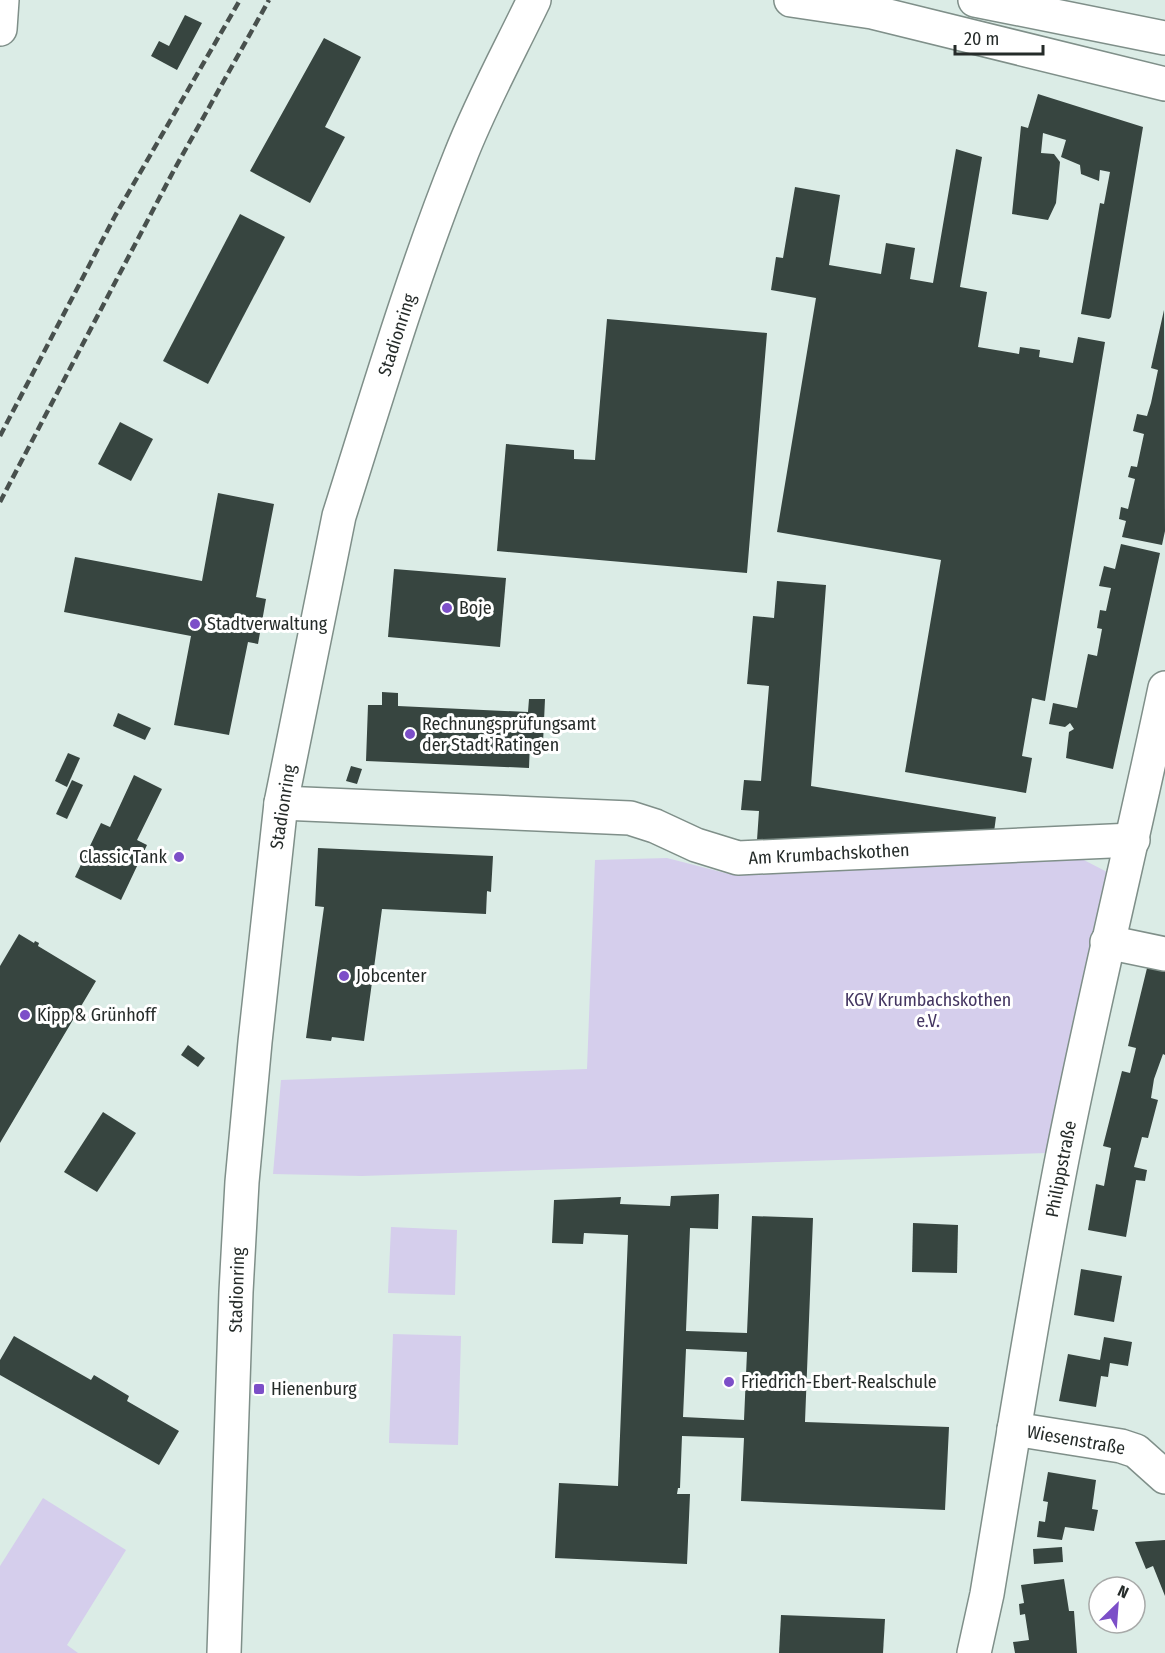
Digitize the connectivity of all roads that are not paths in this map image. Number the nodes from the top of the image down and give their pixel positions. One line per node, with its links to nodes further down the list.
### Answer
1 (2, 0): 5 (main road)
2 (534, 0): 9 (main road, Stadionring)
3 (791, 0): 7 (main road)
4 (975, 0): 6 (main road)
5 (0, 29)
6 (1165, 38)
7 (1165, 84)
8 (1165, 687): 10 (main road, Philippstraße)
9 (281, 803): 10 (main road, Am Krumbachskothen); 15 (main road, Stadionring)
10 (1133, 840): 11 (main road, Philippstraße)
11 (1107, 942): 12 (main road); 13 (main road, Philippstraße)
12 (1165, 954)
13 (1014, 1429): 14 (main road, Wiesenstraße); 16 (main road, Philippstraße)
14 (1165, 1477)
15 (224, 1653)
16 (974, 1653)

